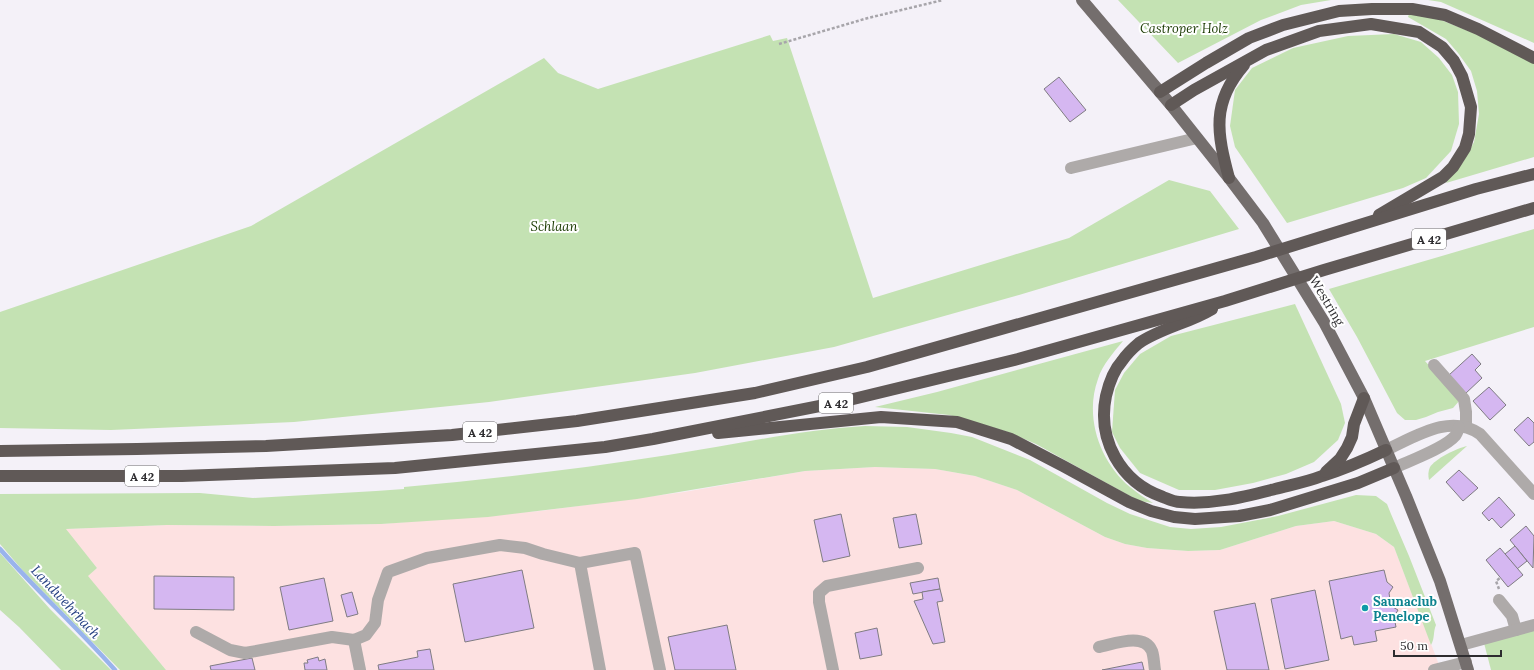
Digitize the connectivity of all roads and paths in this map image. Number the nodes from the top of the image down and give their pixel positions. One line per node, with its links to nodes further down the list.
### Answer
1 (943, 0): 3 (path)
2 (1082, 0): 6 (main road, Westring)
3 (779, 44)
4 (1534, 58): 6 (highway)
5 (1249, 60): 7 (highway); 11 (highway); 13 (highway)
6 (1160, 92): 7 (main road, Westring)
7 (1171, 105): 8 (main road, Westring)
8 (1197, 138): 9 (street); 11 (main road, Westring)
9 (1071, 168)
10 (1534, 174): 13 (highway, A 42)
11 (1229, 178): 16 (main road, Westring)
12 (1534, 208): 14 (highway, A 42)
13 (1359, 226): 19 (highway, A 42)
14 (1225, 301): 18 (highway, A 42); 23 (highway)
15 (1434, 365): 17 (street)
16 (1364, 398): 20 (main road, Westring); 23 (highway)
17 (1462, 427): 20 (street); 21 (street); 24 (street)
18 (653, 439): 21 (highway); 22 (highway, A 42)
19 (0, 450)
20 (1386, 450): 21 (main road, Westring); 23 (highway)
21 (1394, 468): 32 (main road, Westring)
22 (0, 476)
23 (1321, 477)
24 (1534, 494)
25 (580, 563): 31 (street); 36 (street); 37 (street)
26 (918, 568): 38 (street)
27 (1499, 600): 29 (street)
28 (1534, 625): 29 (street)
29 (1516, 630): 32 (street)
30 (196, 632): 31 (street)
31 (354, 640): 35 (street)
32 (1461, 645): 34 (main road, Westring)
33 (1100, 646): 39 (street)
34 (1468, 666): 40 (street, Westring)
35 (360, 670)
36 (600, 670)
37 (660, 670)
38 (833, 670)
39 (1155, 670)
40 (1434, 670)

